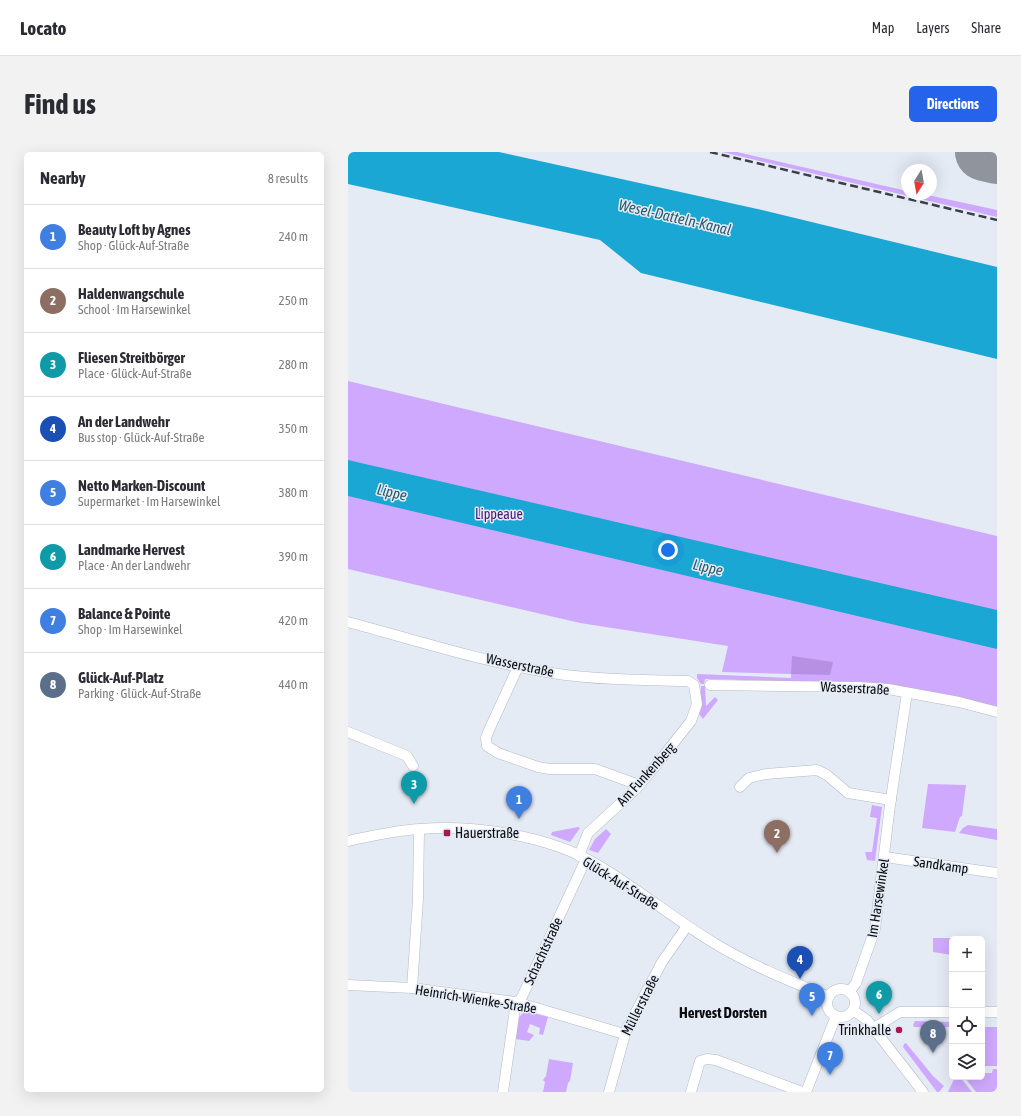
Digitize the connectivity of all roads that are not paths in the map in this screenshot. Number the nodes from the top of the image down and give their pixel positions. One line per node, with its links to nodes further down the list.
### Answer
1 (348, 622): 2 (street, Wasserstraße)
2 (518, 667): 3 (street, Wasserstraße); 9 (street)
3 (694, 684): 9 (street, Am Funkenberg)
4 (710, 685): 5 (street, Wasserstraße)
5 (907, 693): 6 (street, Wasserstraße); 11 (street, Im Harsewinkel)
6 (997, 712)
7 (348, 732): 8 (street)
8 (413, 766)
9 (640, 785): 14 (street, Am Funkenberg)
10 (740, 787): 11 (street)
11 (891, 800): 15 (street, Im Harsewinkel)
12 (419, 829): 13 (street, Glück-Auf-Straße); 14 (street, Glück-Auf-Straße); 19 (street)
13 (348, 841)
14 (582, 857): 17 (street, Glück-Auf-Straße); 22 (street, Schachtstraße)
15 (885, 857): 16 (street, Sandkamp); 20 (street, Im Harsewinkel)
16 (997, 873)
17 (687, 926): 21 (street, Glück-Auf-Straße); 29 (street, Müllerstraße)
18 (348, 984): 19 (street, Heinrich-Wienke-Straße)
19 (412, 988): 22 (street, Heinrich-Wienke-Straße)
20 (849, 992): 21 (street); 23 (street)
21 (828, 997): 27 (street)
22 (516, 1002): 29 (street, Heinrich-Wienke-Straße); 30 (street, Schachtstraße)
23 (854, 1011): 27 (street); 28 (street)
24 (949, 1012): 28 (street)
25 (985, 1012): 26 (street)
26 (997, 1012)
27 (836, 1016): 34 (street)
28 (874, 1028): 35 (street)
29 (624, 1034): 31 (street, Müllerstraße)
30 (503, 1092)
31 (608, 1092)
32 (691, 1092): 33 (street)
33 (802, 1092)
34 (806, 1092)
35 (923, 1092)

